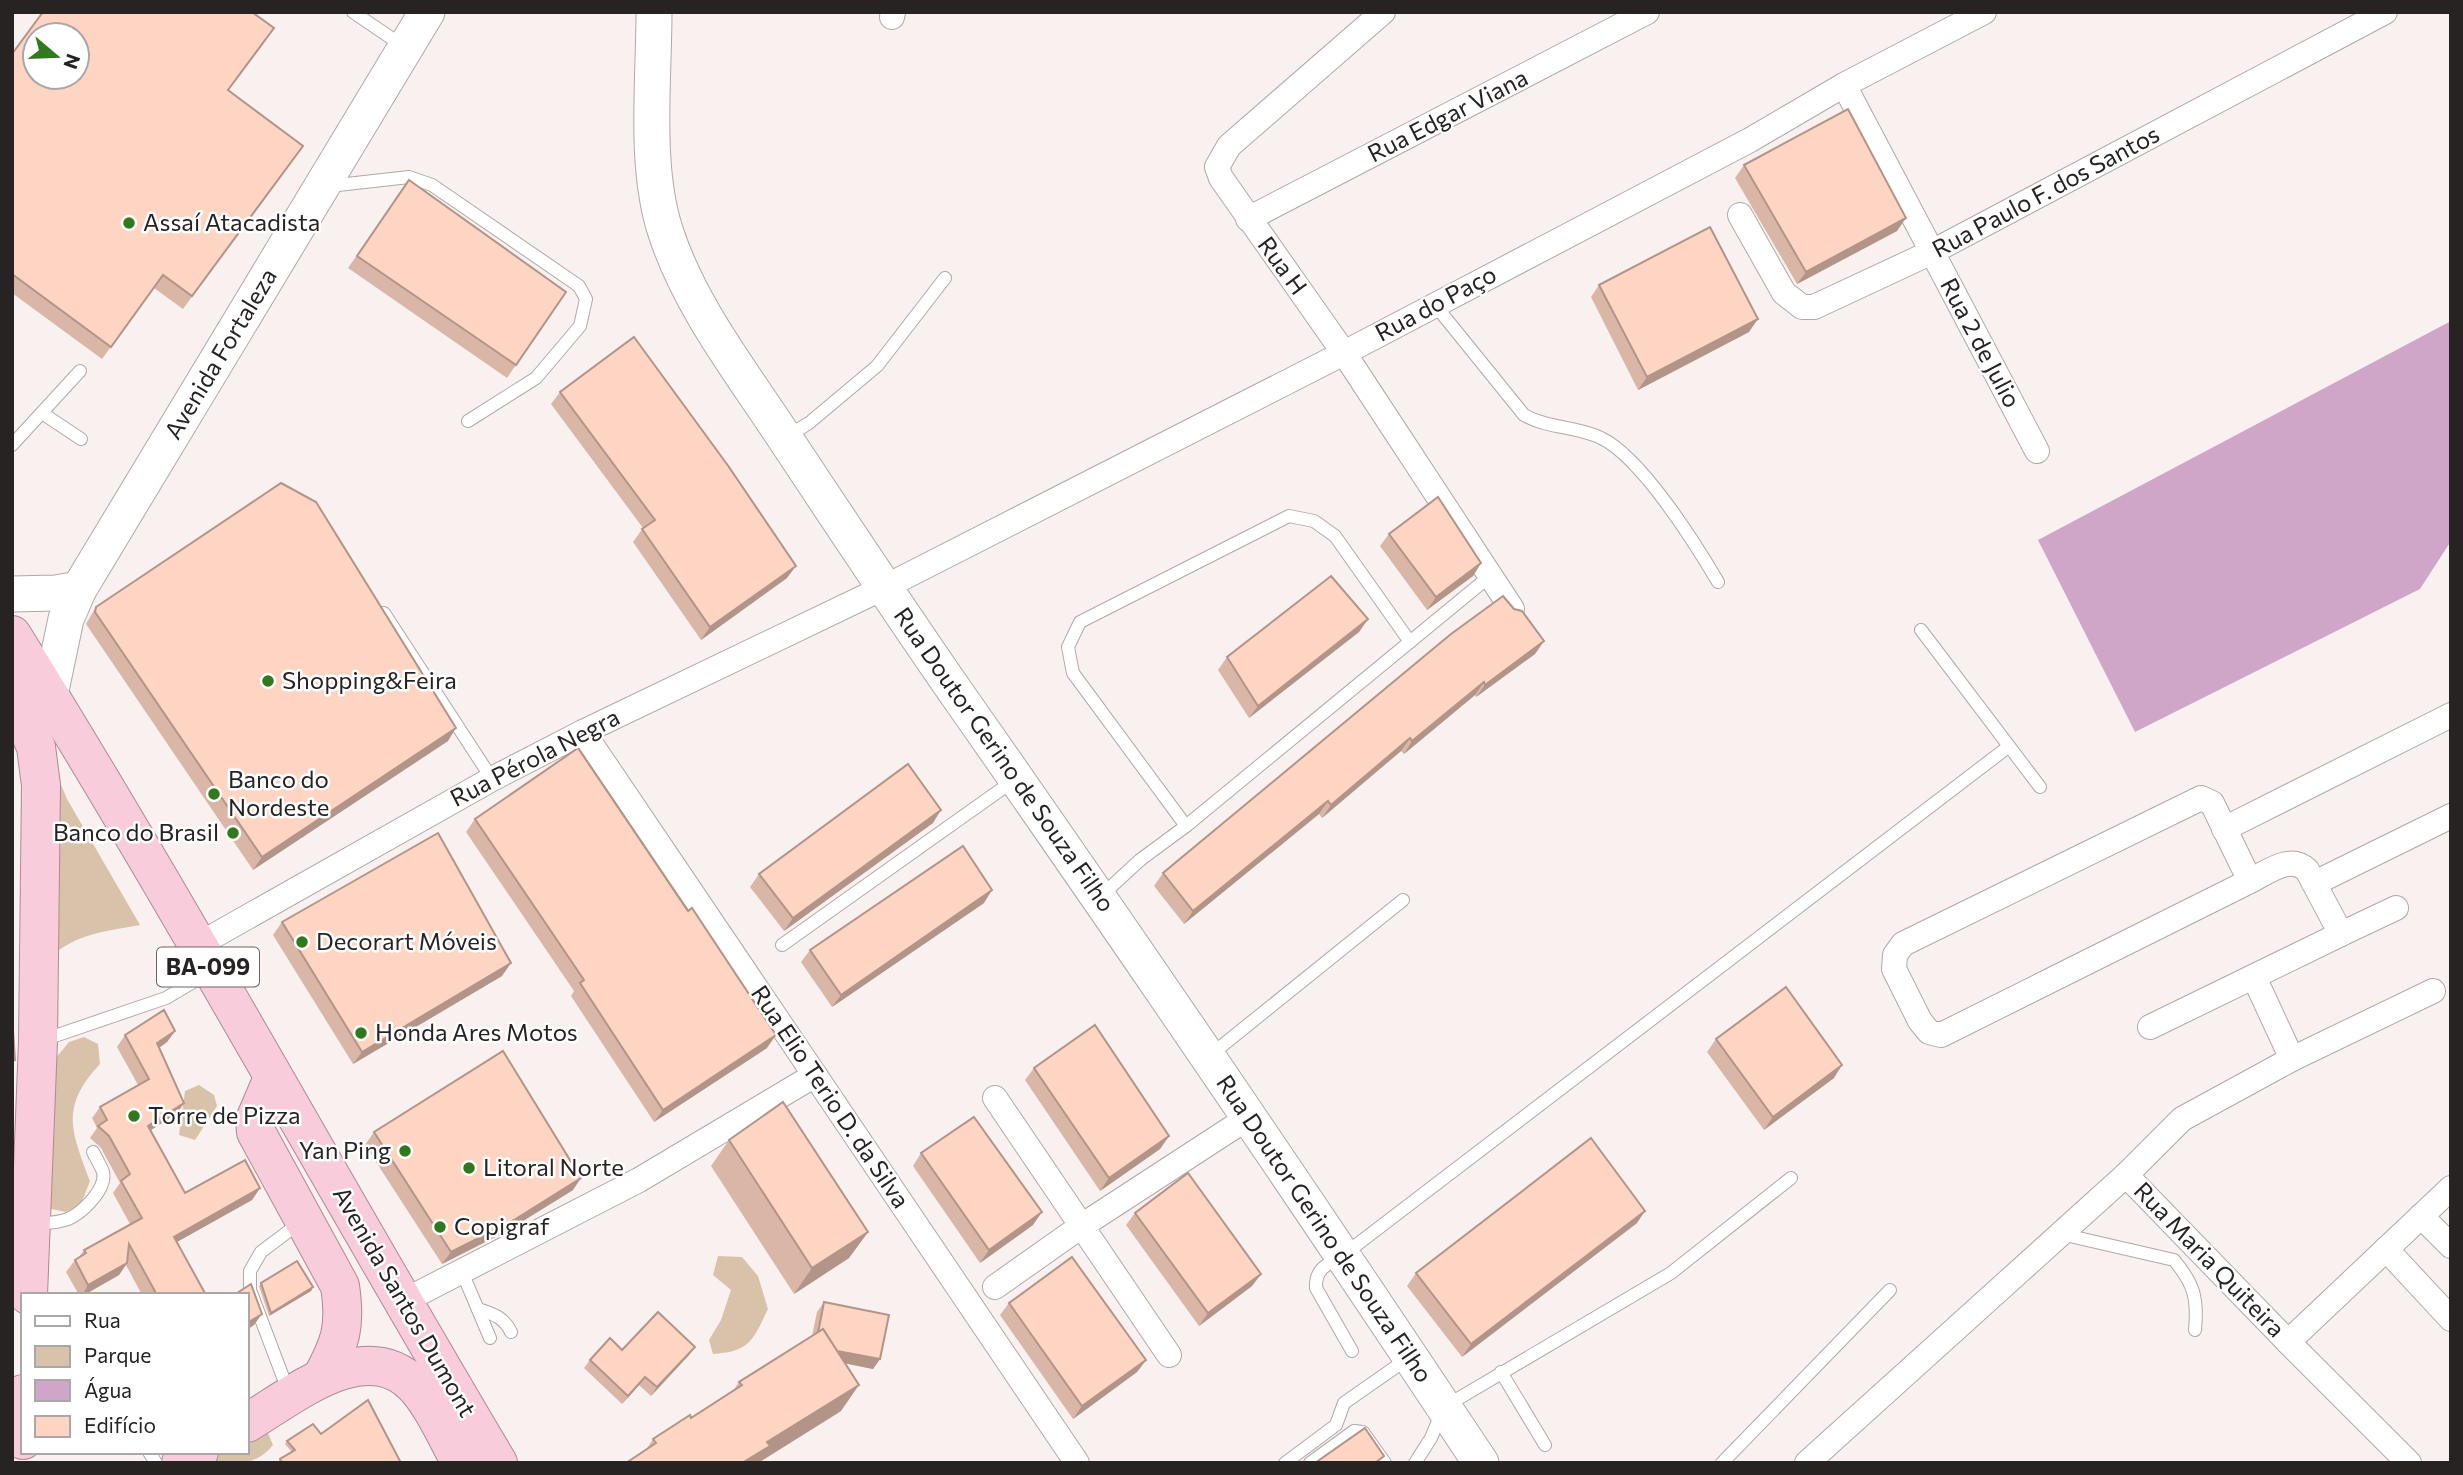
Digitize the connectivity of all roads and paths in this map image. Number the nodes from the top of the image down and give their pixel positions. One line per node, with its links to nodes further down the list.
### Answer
1 (353, 12): 8 (lane)
2 (428, 12): 8 (main road, Avenida Fortaleza)
3 (654, 12): 20 (main road, Rua Doutor Gerino de Souza Filho)
4 (1383, 12): 12 (street, Rua H)
5 (1647, 12): 12 (street, Rua Edgar Viana)
6 (1984, 12): 9 (street, Rua do Paço)
7 (2385, 12): 13 (street, Rua Paulo F. dos Santos)
8 (406, 47): 10 (main road, Avenida Fortaleza)
9 (1844, 85): 13 (street, Rua 2 de Julio); 15 (street, Rua do Paço)
10 (322, 187): 19 (lane); 27 (main road, Avenida Fortaleza)
11 (1740, 215): 13 (street, Rua Paulo F. dos Santos)
12 (1248, 219): 16 (street, Rua H)
13 (1932, 252): 23 (street, Rua 2 de Julio)
14 (945, 278): 20 (lane)
15 (1435, 305): 16 (street, Rua do Paço); 25 (lane)
16 (1344, 353): 24 (street, Rua H); 26 (street, Rua do Paço)
17 (80, 371): 18 (lane)
18 (42, 413): 21 (lane); 22 (lane)
19 (468, 421)
20 (784, 438): 26 (main road, Rua Doutor Gerino de Souza Filho)
21 (81, 439)
22 (12, 445)
23 (2037, 451)
24 (1490, 576): 30 (street, Rua H); 33 (lane)
25 (1718, 582)
26 (883, 588): 37 (street, Rua Pérola Negra); 39 (main road, Rua Doutor Gerino de Souza Filho)
27 (79, 589): 28 (main road); 35 (main road, Avenida Fortaleza)
28 (12, 594)
29 (374, 596): 40 (lane)
30 (1512, 609)
31 (1921, 630): 38 (lane)
32 (12, 635): 35 (highway, Avenida Santos Dumont / BA-099)
33 (1410, 642): 43 (lane); 43 (lane)
34 (12, 692): 56 (highway)
35 (50, 695): 52 (highway, Avenida Santos Dumont / BA-099)
36 (2451, 715): 44 (street)
37 (583, 732): 40 (street, Rua Pérola Negra); 59 (street, Rua Elio Terio D. da Silva)
38 (2008, 747): 41 (lane); 74 (lane)
39 (1017, 778): 47 (main road, Rua Doutor Gerino de Souza Filho); 51 (lane)
40 (492, 779): 52 (street, Rua Pérola Negra)
41 (2040, 787)
42 (2451, 816): 46 (street)
43 (1186, 827): 47 (lane)
44 (2224, 829): 45 (street); 45 (street)
45 (2250, 881): 46 (street)
46 (2315, 883): 50 (street)
47 (1100, 897): 57 (main road, Rua Doutor Gerino de Souza Filho)
48 (1403, 900): 57 (lane)
49 (2396, 908): 50 (street)
50 (2341, 934): 53 (street)
51 (782, 945)
52 (203, 959): 56 (lane); 60 (highway, Avenida Santos Dumont / BA-099)
53 (2254, 977): 55 (street); 58 (street)
54 (2433, 991): 58 (street)
55 (2150, 1027)
56 (38, 1041): 69 (highway)
57 (1208, 1057): 62 (main road, Rua Doutor Gerino de Souza Filho)
58 (2292, 1059): 64 (street)
59 (815, 1075): 75 (street); 96 (street, Rua Elio Terio D. da Silva)
60 (273, 1078): 68 (highway); 79 (highway, Avenida Santos Dumont / BA-099)
61 (995, 1098): 70 (street)
62 (1250, 1117): 70 (street); 74 (main road, Rua Doutor Gerino de Souza Filho)
63 (93, 1152): 69 (lane)
64 (2126, 1175): 71 (street, Rua Maria Quiteira); 85 (street, Rua Maria Quiteira)
65 (1791, 1178): 89 (lane)
66 (2451, 1188): 67 (street, Rua Maria Quiteira)
67 (2421, 1216): 72 (street); 73 (street, Rua Maria Quiteira)
68 (304, 1220): 90 (highway); 90 (lane)
69 (31, 1225): 78 (highway)
70 (1080, 1227): 76 (street); 87 (street)
71 (2061, 1234): 82 (lane); 103 (street, Rua Maria Quiteira)
72 (2451, 1246)
73 (2386, 1249): 81 (street); 85 (street, Rua Maria Quiteira)
74 (1342, 1256): 86 (lane); 88 (main road, Rua Doutor Gerino de Souza Filho)
75 (462, 1272): 79 (street); 80 (lane)
76 (995, 1287)
77 (1890, 1290): 102 (lane)
78 (28, 1293)
79 (402, 1302): 95 (highway, Avenida Santos Dumont / BA-099)
80 (478, 1309): 83 (lane); 84 (lane)
81 (2451, 1319)
82 (2195, 1330)
83 (511, 1332)
84 (490, 1338)
85 (2288, 1342): 104 (street)
86 (1352, 1351)
87 (1169, 1355)
88 (1410, 1356): 91 (main road, Rua Doutor Gerino de Souza Filho); 97 (lane)
89 (1501, 1372): 91 (lane); 93 (lane)
90 (306, 1387): 92 (highway, Avenida Santos Dumont); 94 (highway, Avenida Santos Dumont)
91 (1444, 1407): 100 (lane); 101 (main road, Rua Doutor Gerino de Souza Filho)
92 (248, 1422)
93 (1545, 1445)
94 (461, 1463)
95 (498, 1463)
96 (1077, 1463)
97 (1285, 1463)
98 (1310, 1463): 99 (lane)
99 (1385, 1463)
100 (1415, 1463)
101 (1481, 1463)
102 (1722, 1463)
103 (1807, 1463)
104 (2409, 1463)

